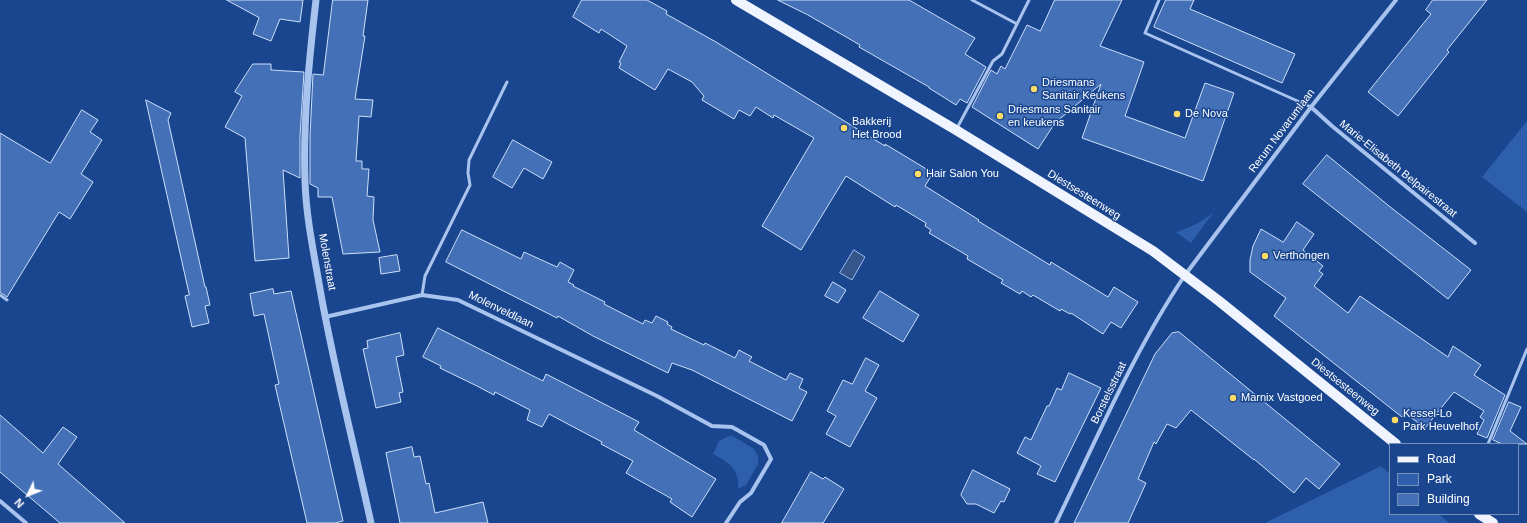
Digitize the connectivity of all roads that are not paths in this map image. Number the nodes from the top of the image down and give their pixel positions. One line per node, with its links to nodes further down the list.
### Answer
1 (316, 0): 16 (street, Molenstraat)
2 (736, 0): 10 (main road, Diestsesteenweg)
3 (972, 0): 7 (lane)
4 (1029, 0): 7 (lane)
5 (1159, 0): 9 (lane)
6 (1396, 0): 9 (street, Rerum Novarumlaan)
7 (1017, 24): 10 (lane)
8 (507, 82): 14 (lane)
9 (1311, 107): 11 (street, Marie-Elisabeth Belpairestraat); 12 (street, Rerum Novarumlaan)
10 (956, 130): 12 (main road, Diestsesteenweg)
11 (1475, 243)
12 (1184, 274): 18 (main road, Diestsesteenweg); 25 (street, Borstelsstraat)
13 (0, 295): 15 (lane)
14 (422, 295): 16 (street, Molenveldlaan); 24 (street, Molenveldlaan)
15 (7, 300)
16 (325, 317): 23 (street, Molenstraat)
17 (1527, 349): 19 (lane)
18 (1395, 443)
19 (1488, 443)
20 (0, 501): 22 (street)
21 (1483, 518): 26 (main road)
22 (26, 523)
23 (371, 523)
24 (726, 523)
25 (1056, 523)
26 (1493, 523)

